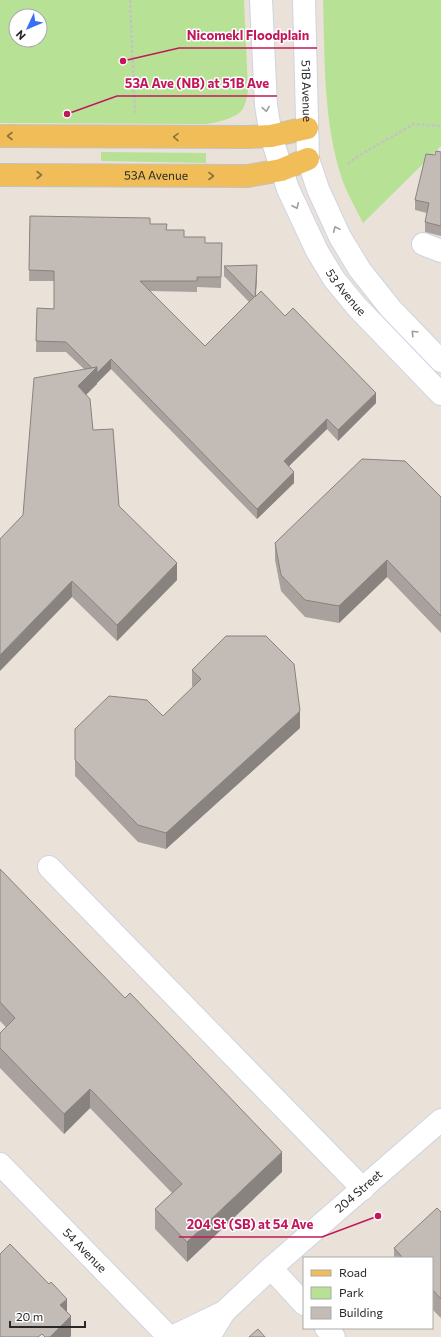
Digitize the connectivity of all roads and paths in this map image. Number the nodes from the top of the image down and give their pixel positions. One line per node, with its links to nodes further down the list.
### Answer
1 (130, 0): 7 (path)
2 (261, 0): 8 (street, one-way to 8)
3 (304, 0): 5 (street, 51B Avenue)
4 (441, 126): 10 (path)
5 (307, 128): 8 (main road); 9 (street, 51B Avenue)
6 (0, 136): 7 (main road, one-way to 6)
7 (136, 136): 8 (main road, one-way to 7)
8 (271, 136): 11 (street)
9 (308, 159): 11 (main road, 53A Avenue); 13 (street, 53 Avenue, one-way to 9)
10 (348, 164)
11 (281, 170): 12 (main road, 53A Avenue, one-way to 11); 14 (street, 53 Avenue, one-way to 14)
12 (0, 175)
13 (441, 361)
14 (438, 386)
15 (49, 867): 18 (street)
16 (441, 1120): 18 (street, 204 Street)
17 (0, 1164): 23 (street, 54 Avenue)
18 (363, 1189): 19 (street, 204 Street)
19 (271, 1268): 20 (street); 21 (street, 204 Street)
20 (303, 1303)
21 (224, 1312): 24 (street, 204 Street); 25 (street, 204 Street)
22 (327, 1329): 26 (street)
23 (169, 1337)
24 (172, 1337)
25 (209, 1337)
26 (334, 1337)

